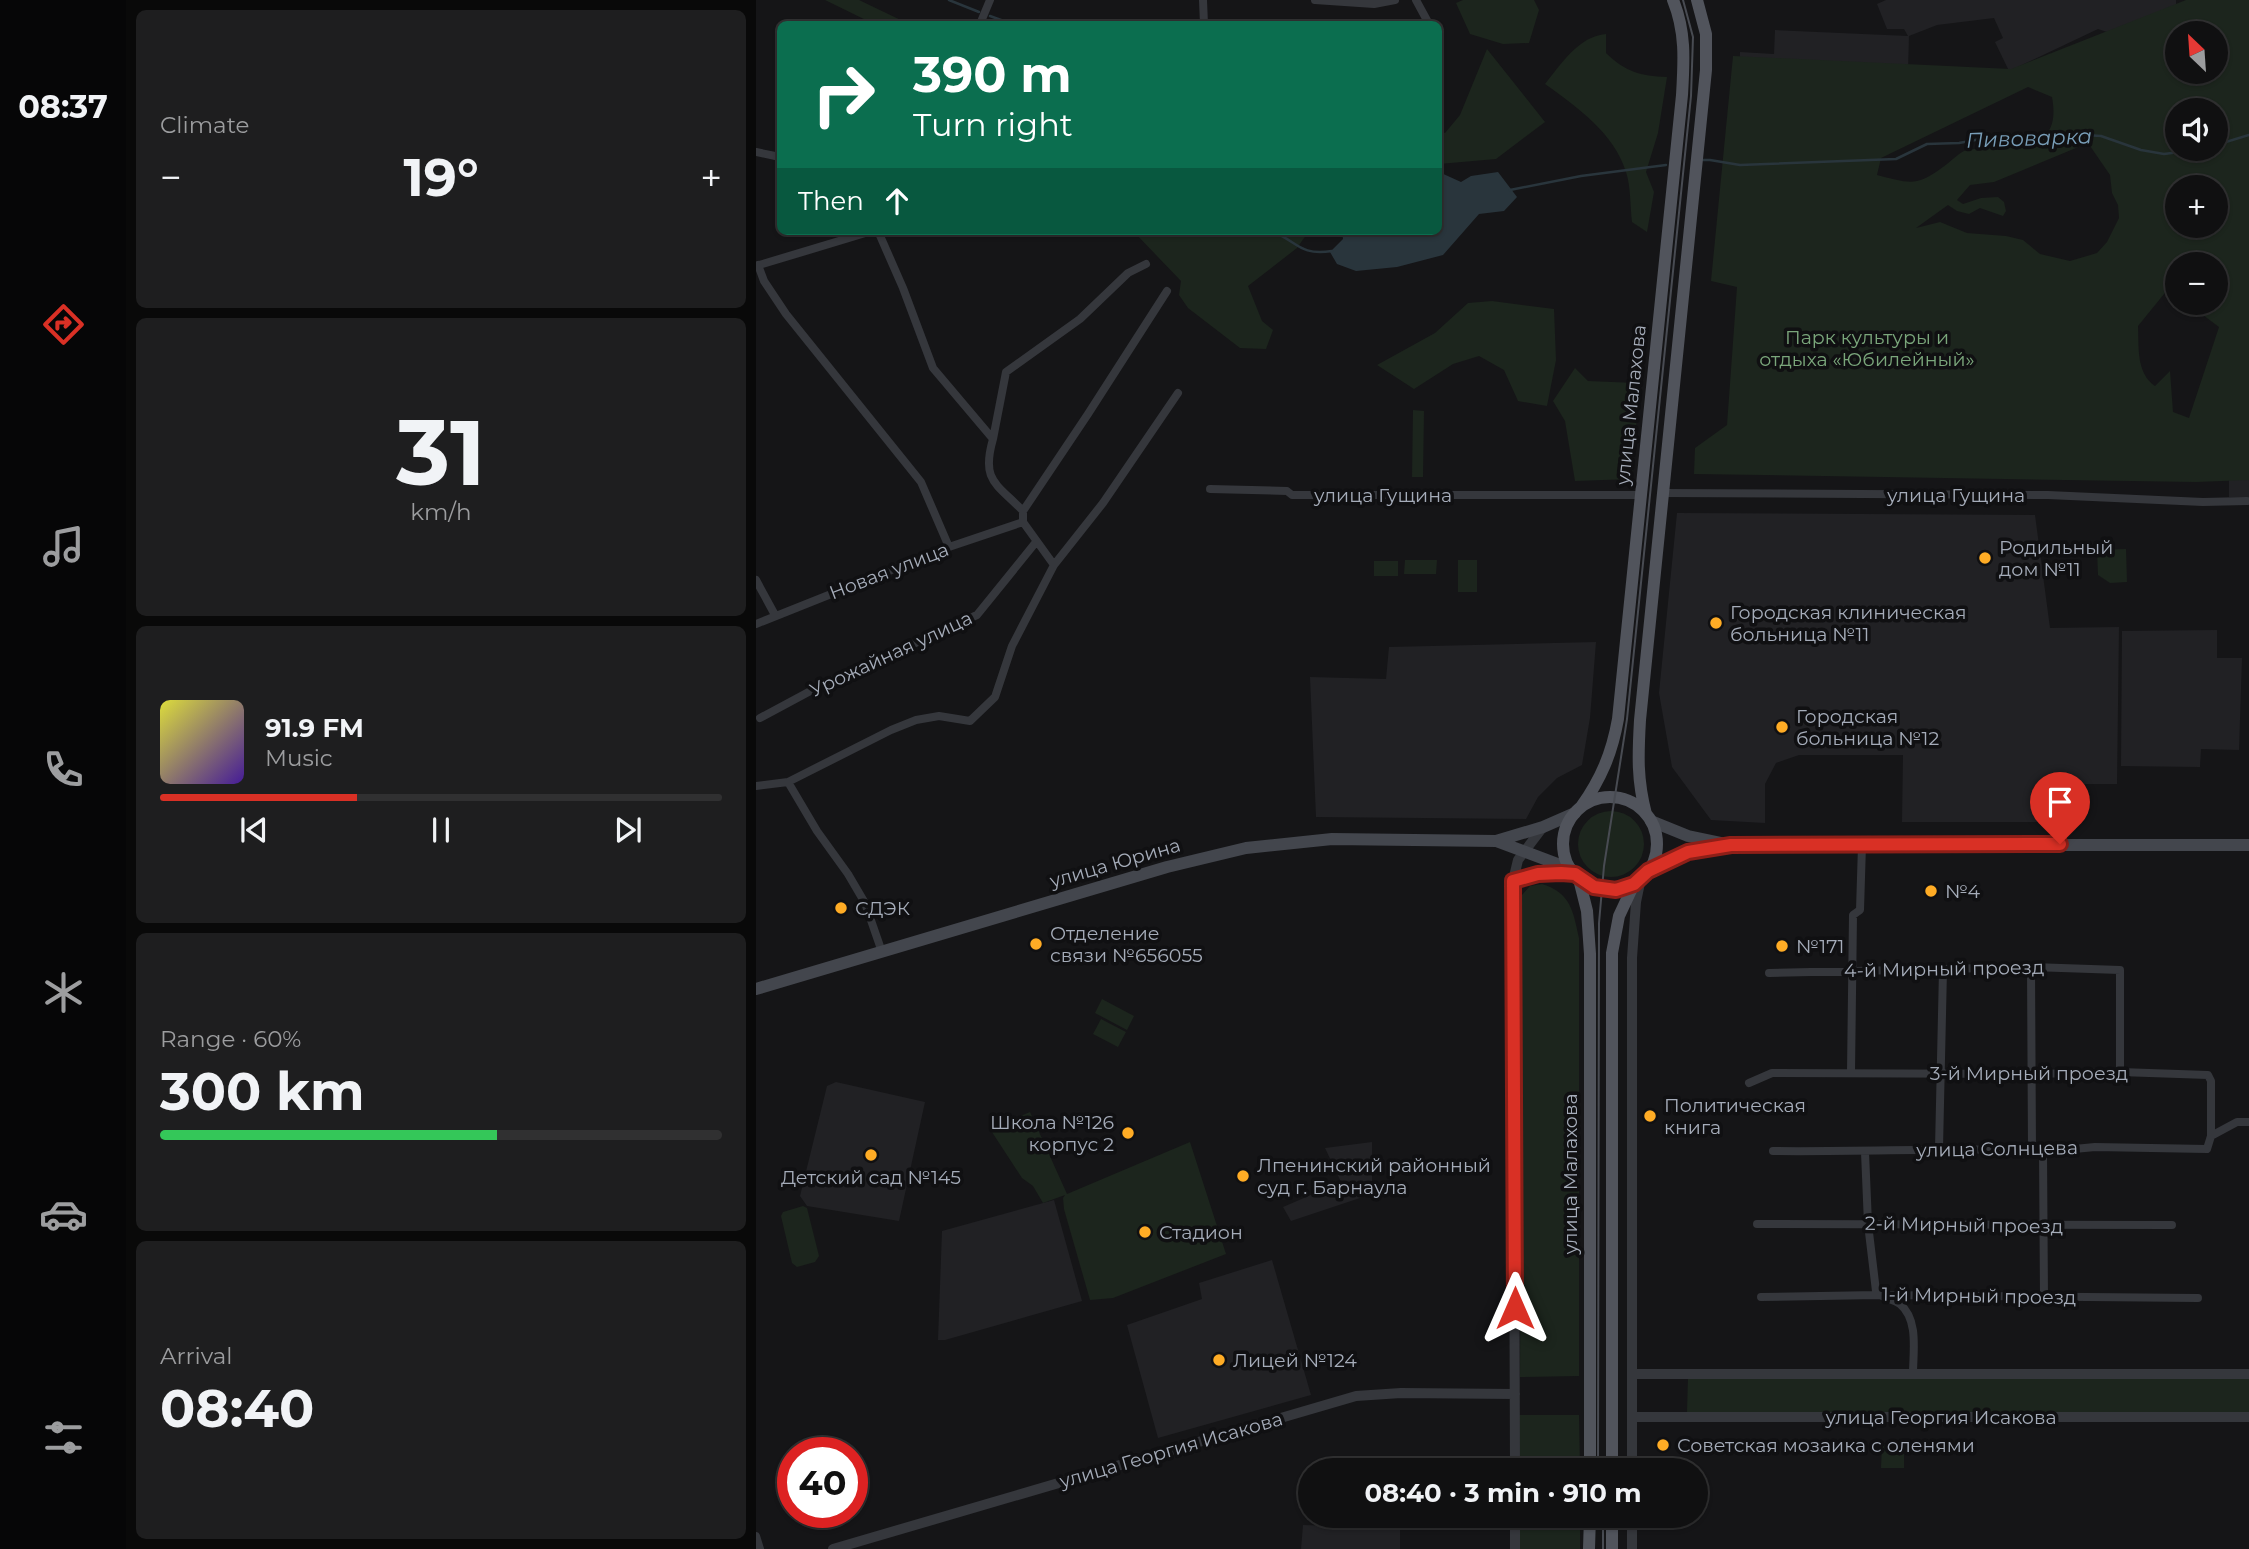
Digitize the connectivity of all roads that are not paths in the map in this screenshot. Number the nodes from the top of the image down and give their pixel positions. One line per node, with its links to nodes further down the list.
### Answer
1 (990, 0): 8 (street)
2 (1203, 0): 9 (street)
3 (1316, 0): 4 (street)
4 (1393, 0)
5 (1416, 0): 10 (street)
6 (1673, 0): 22 (main road, улица Малахова)
7 (1701, 1): 21 (main road)
8 (981, 21)
9 (1204, 21)
10 (1427, 21)
11 (756, 152): 12 (street)
12 (777, 156)
13 (858, 235): 16 (street)
14 (880, 235): 19 (street)
15 (1146, 264): 19 (street)
16 (757, 265): 27 (street)
17 (1167, 291): 24 (street)
18 (1178, 393): 28 (street)
19 (993, 439): 24 (street)
20 (1210, 489): 22 (street, улица Гущина)
21 (1664, 493): 23 (street, улица Гущина); 36 (main road)
22 (1641, 495): 35 (main road, улица Малахова)
23 (2247, 501)
24 (1023, 511): 25 (street)
25 (1023, 522): 26 (street); 27 (street, Новая улица)
26 (1036, 542): 28 (street); 32 (street, Урожайная улица)
27 (949, 547): 30 (street, Новая улица)
28 (1054, 565): 33 (street)
29 (756, 580): 30 (street)
30 (775, 615): 31 (street, Новая улица)
31 (756, 624)
32 (760, 718)
33 (789, 782): 34 (street); 46 (street)
34 (756, 786)
35 (1578, 810): 36 (main road); 37 (main road, улица Юрина); 43 (main road)
36 (1649, 818): 39 (main road); 44 (main road)
37 (1543, 827): 38 (main road, улица Юрина); 42 (street)
38 (1496, 841): 42 (main road, улица Юрина); 46 (main road, улица Юрина)
39 (1731, 845): 40 (main road); 44 (main road)
40 (1862, 845): 41 (main road); 48 (street)
41 (2249, 845)
42 (1524, 850): 43 (main road, улица Юрина); 45 (street)
43 (1575, 874): 44 (main road); 45 (street); 79 (main road, улица Малахова)
44 (1641, 878): 72 (street); 80 (main road)
45 (1513, 881): 75 (street)
46 (882, 952): 51 (main road, улица Юрина)
47 (2031, 967): 49 (street, 4-й Мирный проезд); 53 (street, 4-й Мирный проезд); 55 (street)
48 (1852, 970): 49 (street, 4-й Мирный проезд); 50 (street, 4-й Мирный проезд); 52 (street)
49 (1943, 970): 54 (street)
50 (1769, 973)
51 (756, 989)
52 (1851, 1072): 54 (street, 3-й Мирный проезд); 56 (street, 3-й Мирный проезд)
53 (2120, 1072): 55 (street, 3-й Мирный проезд); 58 (street, 3-й Мирный проезд)
54 (1940, 1073): 55 (street, 3-й Мирный проезд); 59 (street)
55 (2031, 1074): 60 (street)
56 (1749, 1083)
57 (2249, 1122): 58 (street)
58 (2211, 1136): 63 (street, улица Солнцева)
59 (1939, 1148): 60 (street, улица Солнцева); 62 (street, улица Солнцева)
60 (2032, 1150): 63 (street, улица Солнцева)
61 (1773, 1151): 62 (street, улица Солнцева)
62 (1865, 1152): 65 (street)
63 (2043, 1152): 67 (street)
64 (1757, 1224): 65 (street, 2-й Мирный проезд)
65 (1868, 1224): 67 (street, 2-й Мирный проезд); 68 (street)
66 (2172, 1225): 67 (street, 2-й Мирный проезд)
67 (2043, 1226): 70 (street)
68 (1877, 1294): 69 (street, 1-й Мирный проезд); 70 (street, 1-й Мирный проезд); 73 (street)
69 (1761, 1297)
70 (2044, 1298): 71 (street, 1-й Мирный проезд)
71 (2198, 1298)
72 (1633, 1374): 73 (street); 76 (street)
73 (1913, 1374): 74 (street)
74 (2249, 1374)
75 (1515, 1394): 78 (street); 88 (street, улица Георгия Исакова)
76 (1633, 1417): 77 (street, улица Георгия Исакова); 81 (street)
77 (2249, 1417)
78 (1515, 1458)
79 (1590, 1458)
80 (1612, 1458)
81 (1632, 1458)
82 (1515, 1528): 89 (street)
83 (1590, 1528): 90 (main road)
84 (1612, 1528): 91 (main road)
85 (1632, 1528): 92 (street)
86 (756, 1536): 87 (street)
87 (760, 1549)
88 (833, 1549)
89 (1515, 1549)
90 (1590, 1549)
91 (1612, 1549)
92 (1632, 1549)

